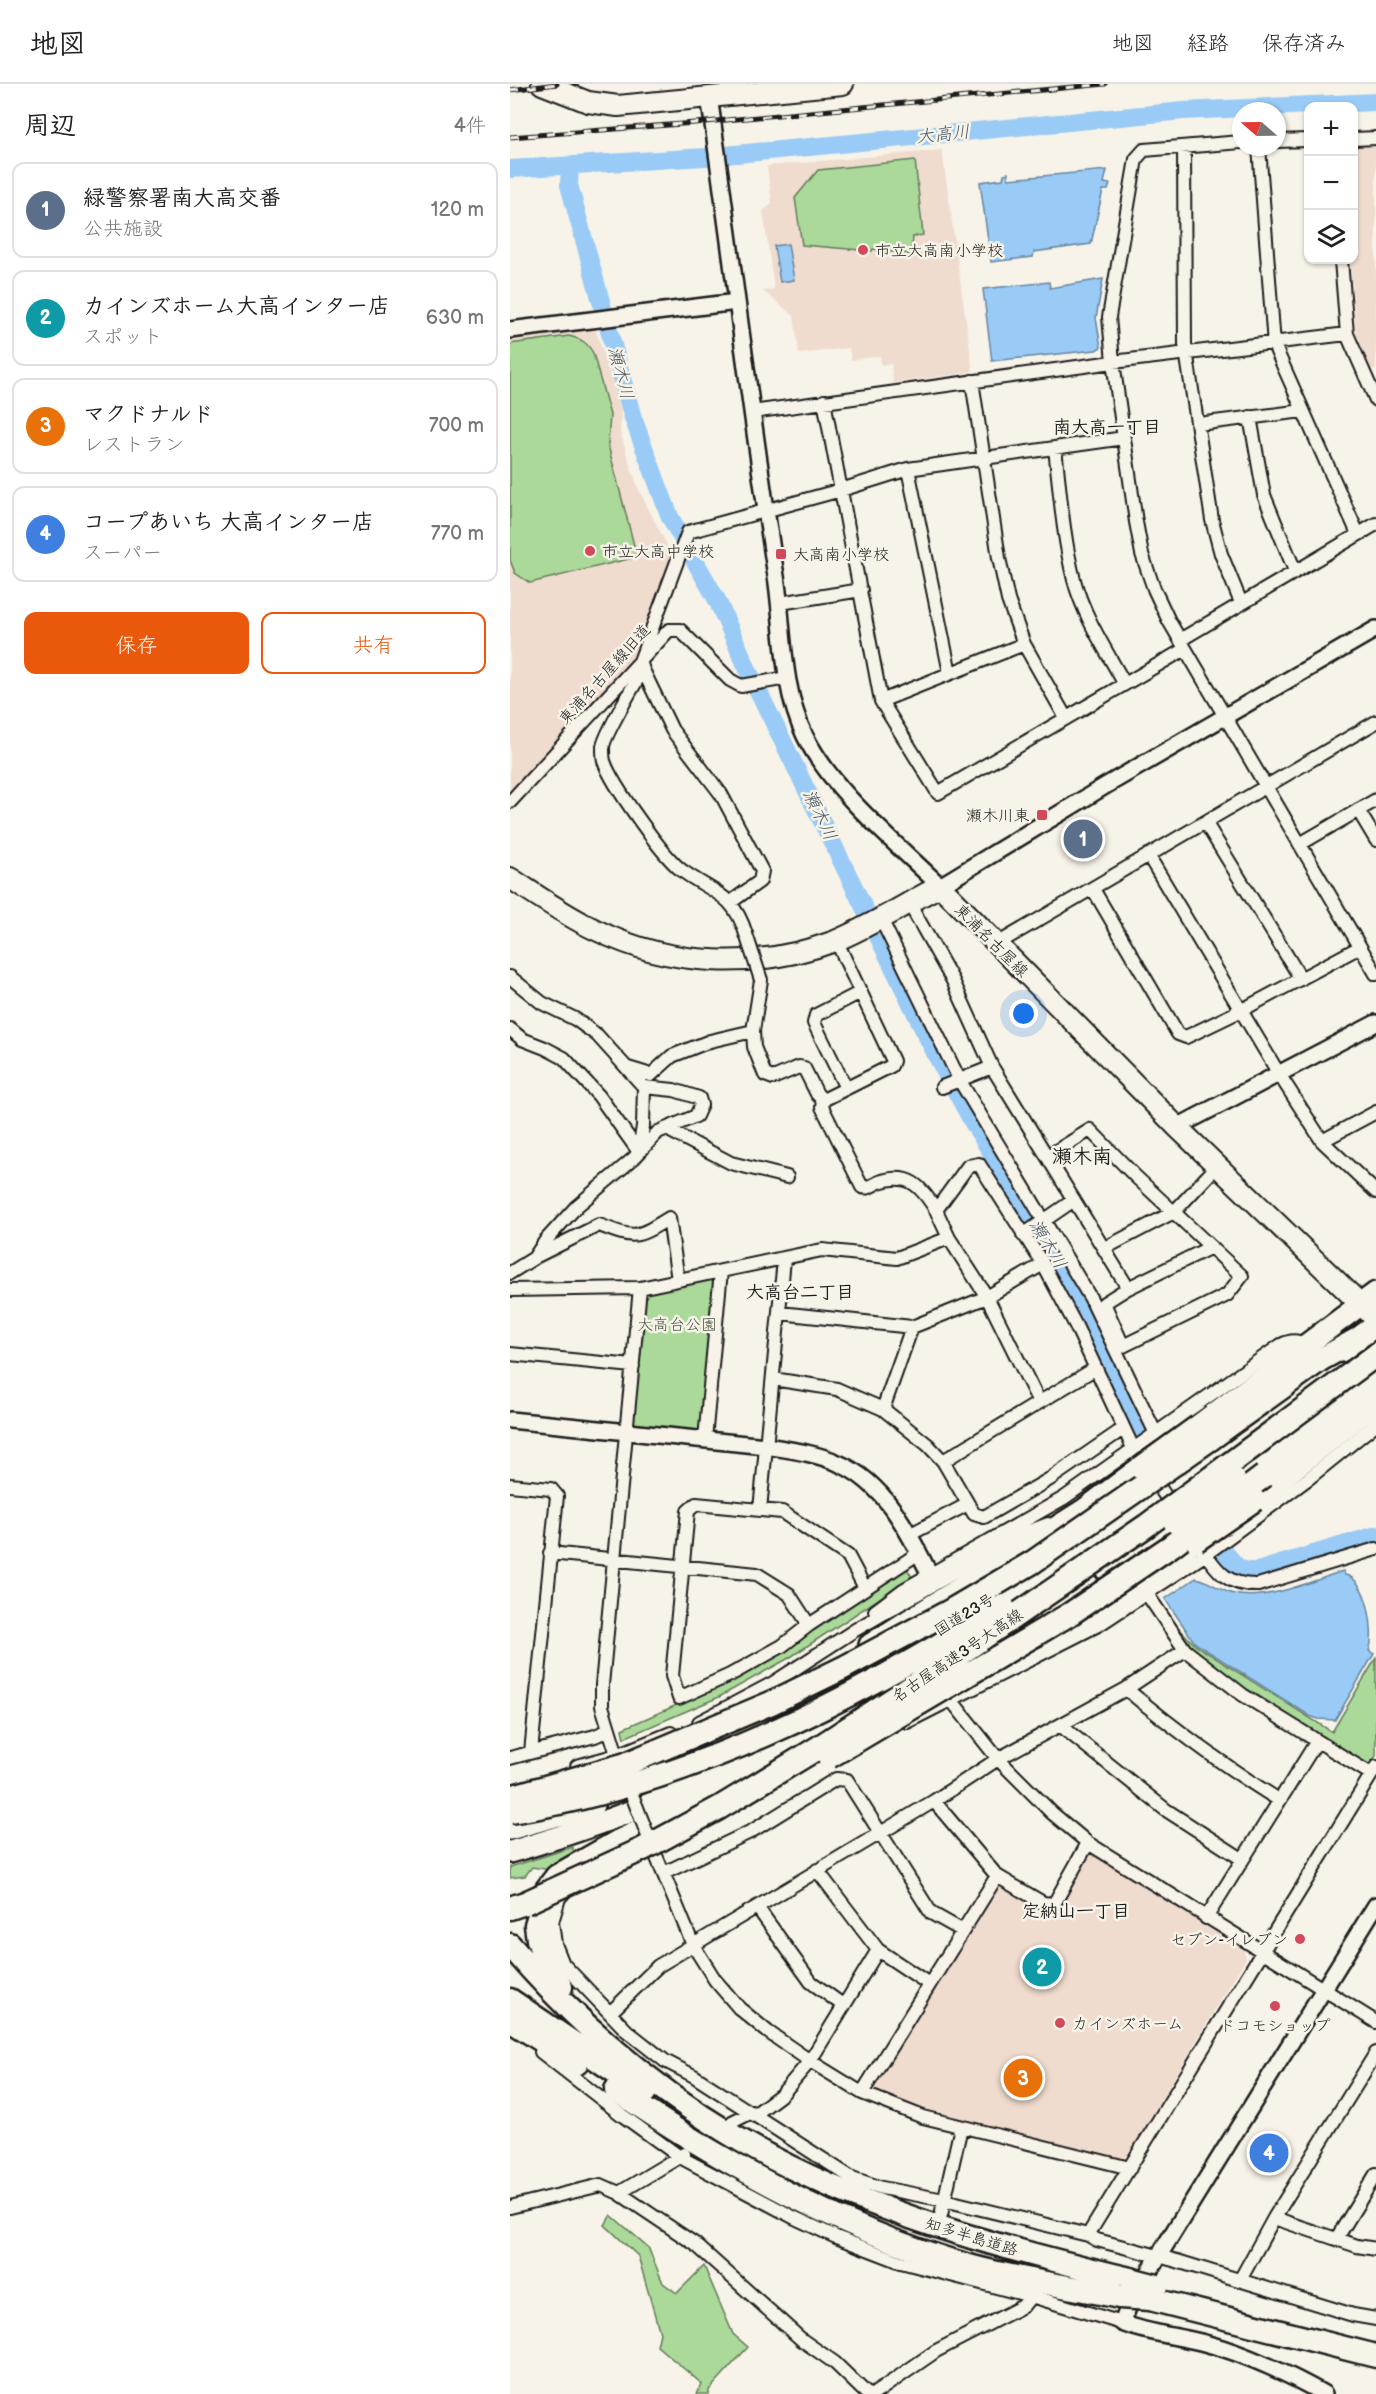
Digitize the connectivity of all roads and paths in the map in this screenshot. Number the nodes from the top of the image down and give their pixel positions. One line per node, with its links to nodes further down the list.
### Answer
1 (542, 84): 3 (main road)
2 (843, 84): 3 (main road)
3 (709, 96): 12 (street)
4 (1376, 138): 5 (street)
5 (1358, 139)
6 (1304, 140): 7 (street)
7 (1286, 141)
8 (1232, 143): 9 (street)
9 (1184, 148): 16 (street); 17 (street)
10 (1260, 156): 15 (street)
11 (1341, 264): 14 (street)
12 (737, 303): 13 (street); 22 (street)
13 (510, 330)
14 (1347, 334): 15 (street); 19 (street)
15 (1274, 345): 16 (street); 21 (street)
16 (1187, 355): 17 (street); 24 (street)
17 (1113, 362): 18 (street); 25 (street)
18 (972, 381): 20 (street); 27 (street)
19 (1376, 400)
20 (824, 401): 22 (street); 29 (street)
21 (1303, 411): 23 (street); 32 (street)
22 (752, 412): 30 (street)
23 (1250, 417): 24 (street); 33 (street)
24 (1198, 424): 36 (street)
25 (1124, 438): 26 (street); 39 (street)
26 (1055, 448): 27 (street); 43 (street)
27 (985, 459): 28 (street); 38 (street)
28 (908, 469): 29 (street); 41 (street)
29 (841, 490): 30 (street); 34 (street)
30 (765, 510): 35 (street); 40 (street)
31 (1376, 524): 32 (street)
32 (1358, 534): 33 (street)
33 (1295, 571): 36 (street)
34 (861, 590): 35 (street); 44 (street)
35 (780, 603): 42 (street)
36 (1241, 603): 39 (street)
37 (1376, 629): 45 (street)
38 (1024, 644): 41 (street); 46 (street)
39 (1183, 645): 43 (street); 45 (street)
40 (641, 665): 42 (street, 東浦名古屋線旧道); 50 (street, 東浦名古屋線旧道); 59 (street); 59 (street)
41 (950, 673): 44 (street)
42 (788, 678): 57 (street)
43 (1124, 683): 46 (street)
44 (881, 701): 46 (street)
45 (1225, 717): 48 (street); 57 (street)
46 (1066, 718)
47 (1376, 722): 48 (street)
48 (1266, 786): 52 (street); 54 (street)
49 (1376, 800): 51 (street)
50 (510, 802)
51 (1358, 810): 53 (street); 54 (street)
52 (1205, 822): 55 (street); 67 (street)
53 (1376, 840)
54 (1300, 844): 64 (street)
55 (1148, 855): 58 (street); 69 (street)
56 (510, 878): 62 (main road)
57 (940, 886): 60 (main road); 63 (main road, 東浦名古屋線)
58 (1093, 889): 63 (street); 69 (street)
59 (732, 902): 72 (street, bridge)
60 (909, 903): 61 (main road); 74 (street)
61 (875, 922): 62 (main road); 76 (street)
62 (836, 940): 68 (street)
63 (997, 944): 81 (main road, 東浦名古屋線)
64 (1360, 947): 65 (street); 67 (street)
65 (1376, 974)
66 (510, 977): 73 (street)
67 (1301, 979): 69 (street)
68 (861, 992): 78 (street); 78 (street)
69 (1242, 1010): 75 (street)
70 (1376, 1023): 75 (street)
71 (510, 1029): 84 (street)
72 (753, 1031): 73 (street); 79 (street)
73 (627, 1067): 77 (street)
74 (992, 1067): 76 (street); 85 (street)
75 (1279, 1074): 81 (street); 83 (street)
76 (951, 1084): 92 (street)
77 (644, 1087): 82 (street); 84 (street)
78 (846, 1088): 79 (street)
79 (823, 1100): 90 (street)
80 (1376, 1112): 83 (street)
81 (1177, 1127): 86 (main road, 東浦名古屋線)
82 (668, 1128): 84 (street); 87 (street)
83 (1322, 1141): 88 (street)
84 (639, 1152): 97 (street)
85 (1048, 1156): 89 (street); 91 (street)
86 (1217, 1166): 91 (street); 108 (main road, 東浦名古屋線)
87 (787, 1177)
88 (1376, 1192)
89 (1074, 1200): 92 (street); 96 (street)
90 (936, 1210): 93 (street); 94 (street)
91 (1174, 1212): 95 (street); 96 (street)
92 (1043, 1220): 93 (street); 125 (street)
93 (1026, 1233): 99 (street)
94 (949, 1238): 98 (street); 106 (street)
95 (1211, 1247): 104 (street); 104 (street)
96 (1104, 1248): 104 (street)
97 (534, 1258): 101 (street); 102 (street)
98 (784, 1258): 100 (street); 107 (street)
99 (1043, 1264): 106 (street); 114 (street)
100 (721, 1271): 102 (street); 127 (street)
101 (510, 1273)
102 (678, 1280): 103 (street)
103 (640, 1288): 105 (street); 113 (street)
104 (1128, 1288)
105 (510, 1290)
106 (987, 1297): 109 (street); 118 (street)
107 (780, 1313): 109 (street); 116 (street)
108 (1370, 1322): 110 (highway); 126 (highway); 165 (highway, 名古屋高速3号大高線, bridge)
109 (912, 1327): 120 (street)
110 (1306, 1346): 125 (street); 126 (highway)
111 (510, 1354): 113 (street)
112 (1376, 1355): 175 (highway, 名古屋高速3号大高線, bridge)
113 (633, 1366): 124 (street)
114 (1096, 1368): 118 (street); 123 (street)
115 (1376, 1368): 147 (highway, bridge)
116 (773, 1379): 120 (street); 128 (street)
117 (1376, 1379): 175 (highway, bridge)
118 (1039, 1402): 130 (street)
119 (1376, 1403): 136 (highway, bridge)
120 (883, 1409): 130 (street)
121 (510, 1420): 124 (street)
122 (1376, 1420): 136 (street)
123 (1123, 1429): 129 (street); 132 (street)
124 (627, 1431): 127 (street); 140 (street)
125 (1156, 1434): 129 (street)
126 (1207, 1438): 129 (highway, bridge); 158 (highway, 国道23号); 162 (highway, bridge)
127 (705, 1439): 128 (street)
128 (766, 1446): 133 (street); 135 (street)
129 (1137, 1459): 134 (highway); 136 (street); 142 (street)
130 (943, 1461): 132 (street)
131 (510, 1485): 138 (street)
132 (968, 1504): 135 (street)
133 (760, 1510): 141 (street); 143 (street)
134 (1084, 1510): 146 (street); 158 (highway)
135 (909, 1535): 139 (street)
136 (1201, 1548): 137 (street); 144 (street); 147 (highway)
137 (1376, 1549)
138 (550, 1553): 140 (street); 155 (street)
139 (919, 1553): 142 (street); 143 (street)
140 (614, 1559): 141 (street); 152 (street)
141 (681, 1567): 145 (street); 145 (street)
142 (930, 1575): 146 (street)
143 (864, 1588): 145 (street)
144 (1147, 1594): 148 (street); 150 (street)
145 (809, 1625)
146 (855, 1630): 156 (street)
147 (990, 1642): 153 (highway)
148 (1185, 1650): 149 (street); 154 (street)
149 (1126, 1689): 151 (street); 163 (street)
150 (952, 1701): 159 (street); 168 (street)
151 (1060, 1725): 159 (street); 171 (street)
152 (609, 1730): 155 (street); 156 (street)
153 (808, 1735): 170 (highway); 193 (highway)
154 (1317, 1741): 160 (street); 163 (street)
155 (531, 1752): 157 (street)
156 (618, 1756): 161 (street); 168 (street, bridge)
157 (510, 1758)
158 (697, 1759): 166 (highway, 国道23号)
159 (998, 1759): 164 (street); 169 (street)
160 (1374, 1771): 183 (street)
161 (510, 1786)
162 (510, 1797)
163 (1279, 1800): 171 (street)
164 (934, 1801): 167 (street); 174 (street)
165 (510, 1812)
166 (510, 1829)
167 (881, 1831): 172 (street); 173 (street); 179 (street)
168 (649, 1838): 173 (street); 189 (street)
169 (1088, 1843): 174 (street); 178 (street)
170 (510, 1852)
171 (1242, 1859): 178 (street)
172 (817, 1870): 177 (street); 182 (street)
173 (664, 1873): 180 (street)
174 (997, 1876): 179 (street)
175 (518, 1905)
176 (1376, 1905): 186 (street)
177 (757, 1907): 180 (street); 188 (street)
178 (1206, 1918): 183 (street)
179 (963, 1931): 185 (street)
180 (693, 1945): 189 (street); 195 (street)
181 (510, 1946): 193 (highway, 知多半島道路)
182 (878, 1950): 185 (street); 188 (street)
183 (1262, 1951): 186 (street); 203 (street)
184 (510, 1966): 196 (highway)
185 (929, 1984): 197 (street)
186 (1325, 1990): 191 (street); 213 (street)
187 (510, 2000): 196 (highway)
188 (844, 2006): 195 (street)
189 (610, 2013): 198 (street)
190 (510, 2020): 200 (highway)
191 (1376, 2022)
192 (510, 2031): 202 (street)
193 (605, 2044): 216 (highway, 知多半島道路)
194 (1376, 2053): 209 (street)
195 (810, 2061): 197 (street); 198 (street)
196 (619, 2074): 216 (highway, 知多半島道路)
197 (862, 2093): 201 (street)
198 (750, 2113): 199 (street); 206 (street)
199 (732, 2122)
200 (667, 2124): 214 (highway); 216 (highway)
201 (961, 2127): 203 (street); 206 (street)
202 (683, 2155): 205 (street); 214 (street)
203 (1130, 2168): 210 (street)
204 (1376, 2174): 211 (street)
205 (620, 2193): 207 (street); 223 (street)
206 (944, 2200): 208 (street); 210 (street)
207 (510, 2207)
208 (941, 2215)
209 (1274, 2218): 211 (street); 215 (street)
210 (1088, 2235): 213 (street)
211 (1336, 2238): 212 (street)
212 (1376, 2249)
213 (1158, 2257): 215 (street); 220 (street)
214 (915, 2263): 218 (street)
215 (1240, 2280): 219 (street)
216 (1124, 2289): 217 (highway, bridge)
217 (1154, 2293): 221 (highway); 222 (highway)
218 (1031, 2296): 220 (street); 224 (street)
219 (1376, 2319)
220 (1122, 2323): 225 (street)
221 (1376, 2341)
222 (1376, 2356)
223 (867, 2394)
224 (874, 2394)
225 (1324, 2394)

